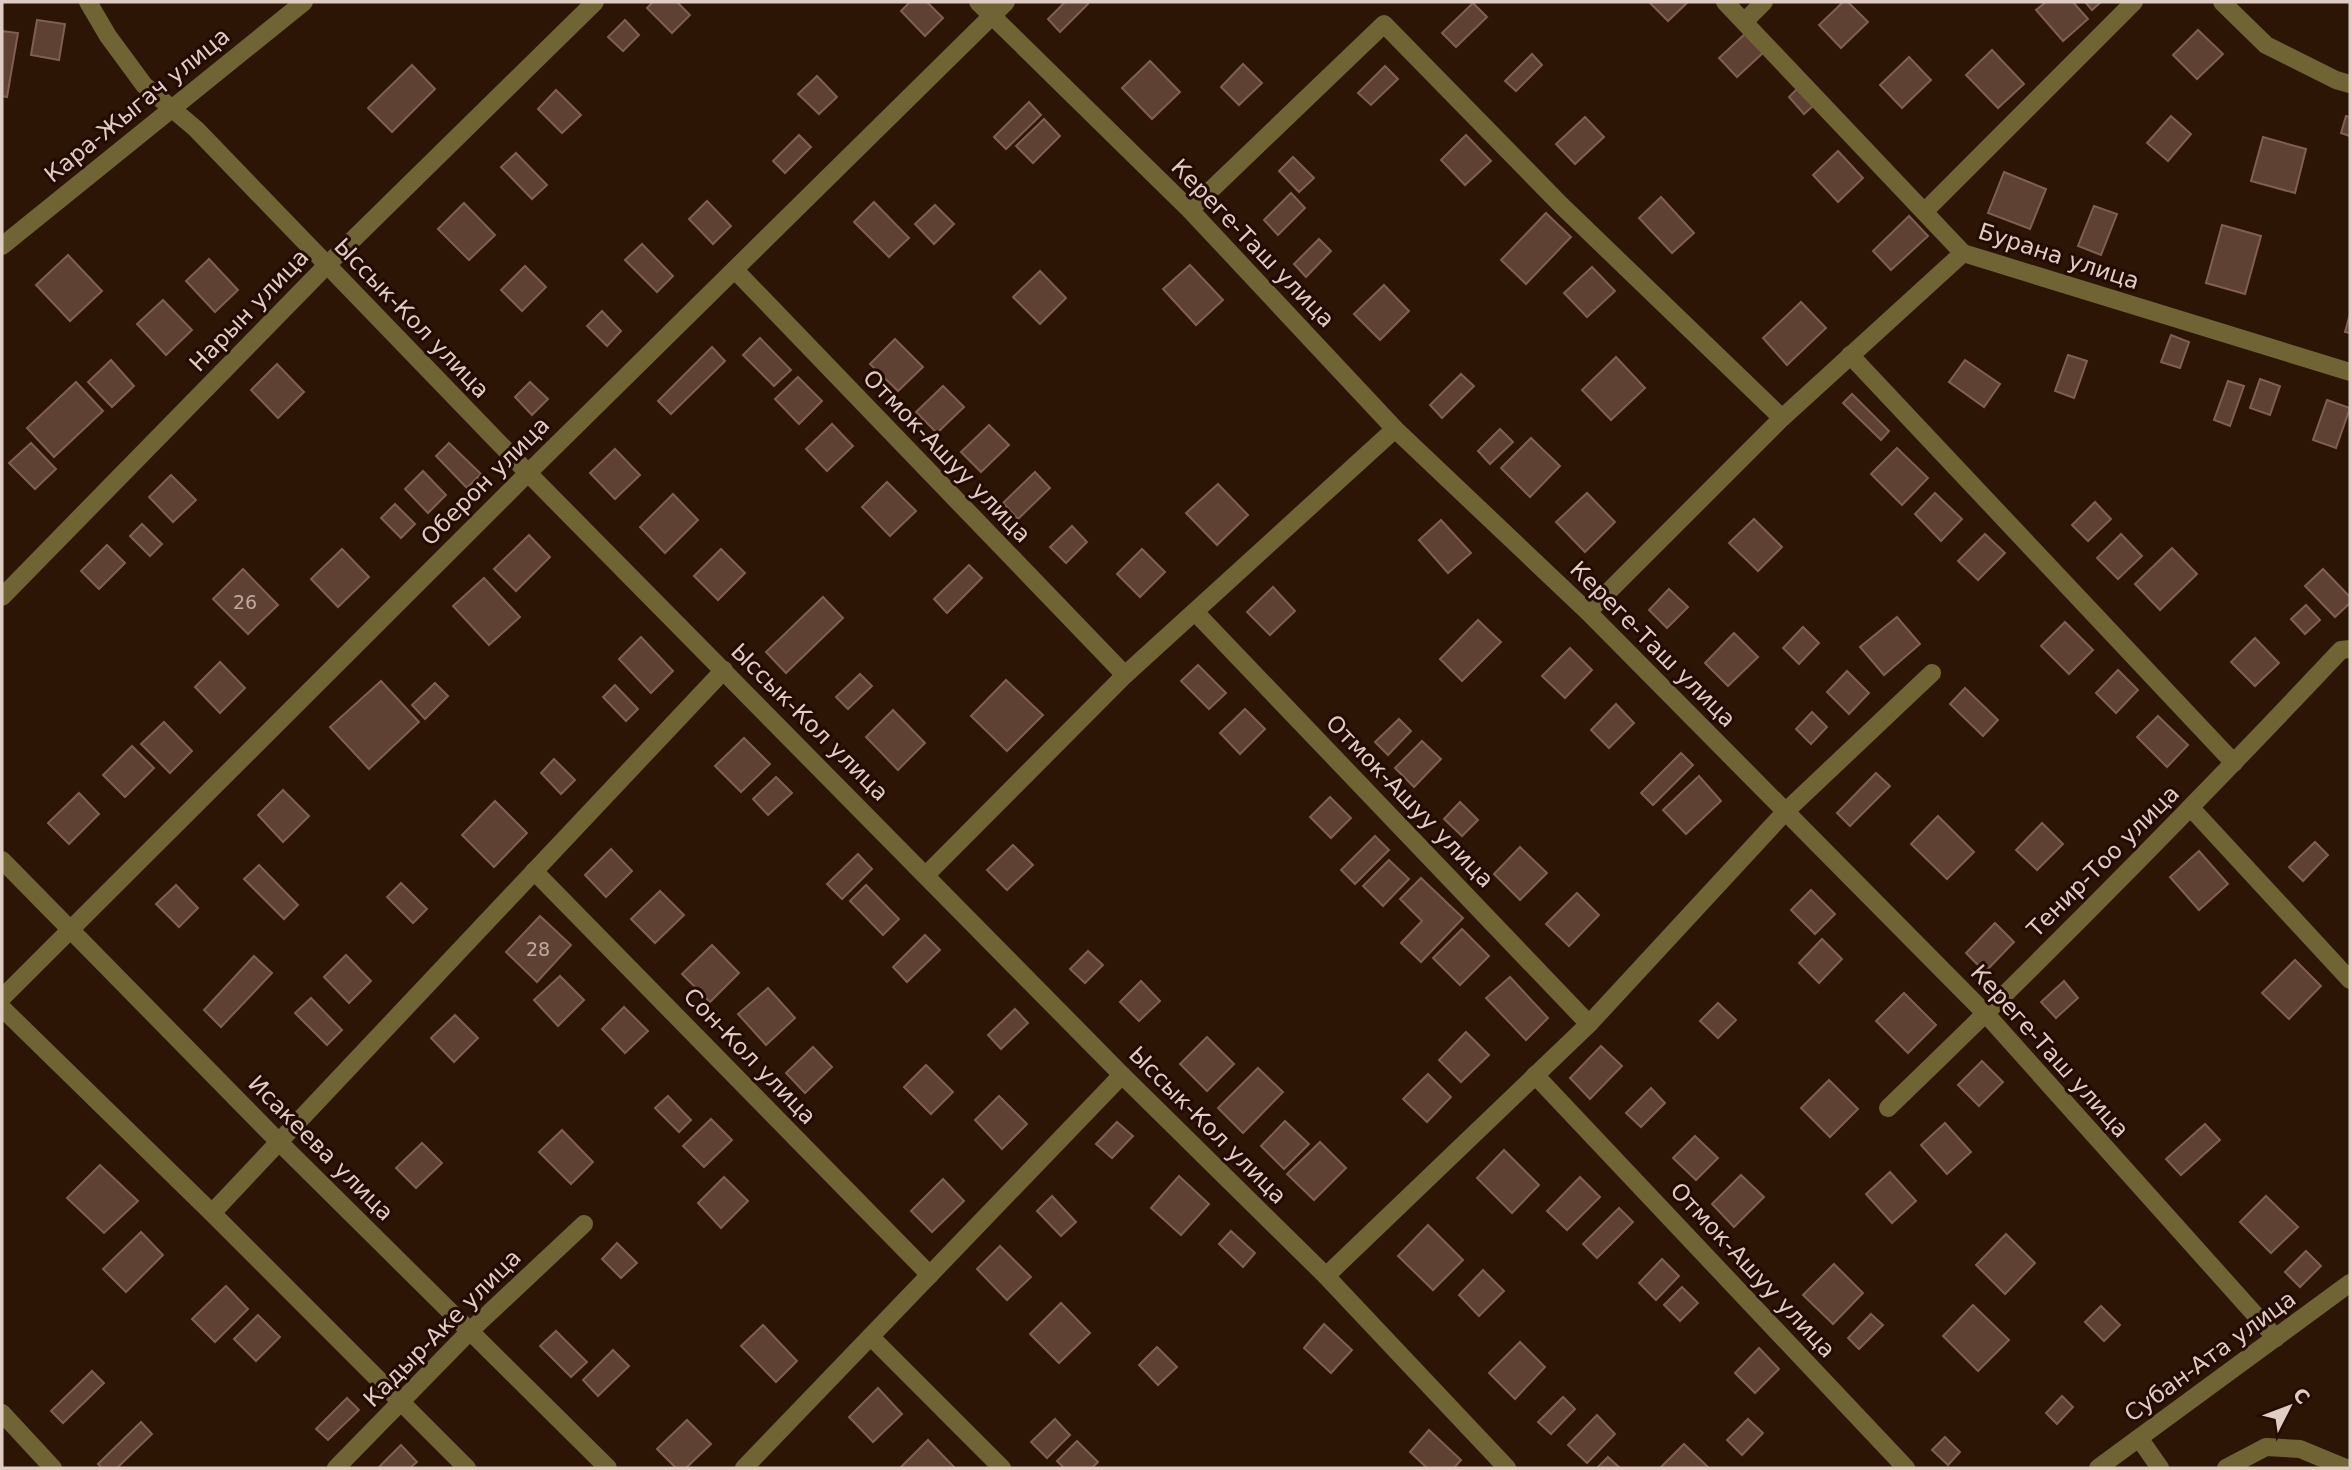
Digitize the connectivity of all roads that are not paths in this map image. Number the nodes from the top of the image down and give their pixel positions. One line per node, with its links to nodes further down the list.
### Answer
1 (88, 2): 13 (street, Ыссык-Кол улица)
2 (304, 2): 13 (street, Кара-Жыгач улица)
3 (594, 2): 18 (street, Нарын улица)
4 (978, 2): 10 (street, Кереге-Таш улица)
5 (1006, 2): 10 (street, Оберон улица)
6 (1725, 2): 11 (street, Бурана улица)
7 (1764, 2): 11 (street)
8 (2134, 2): 15 (street)
9 (2222, 2): 12 (street)
10 (992, 15): 14 (street, Кереге-Таш улица); 19 (street, Оберон улица)
11 (1744, 22): 15 (street, Бурана улица)
12 (2350, 84)
13 (171, 108): 16 (street, Кара-Жыгач улица); 18 (street, Ыссык-Кол улица)
14 (1190, 210): 22 (street); 23 (street, Кереге-Таш улица)
15 (1925, 211): 17 (street, Бурана улица)
16 (2, 246)
17 (1964, 253): 20 (street); 21 (street, Бурана улица)
18 (327, 265): 24 (street, Ыссык-Кол улица); 25 (street, Нарын улица)
19 (735, 270): 24 (street, Оберон улица); 31 (street, Отмок-Ашуу улица)
20 (1850, 355): 22 (street); 32 (street)
21 (2350, 372)
22 (1782, 418): 26 (street)
23 (1395, 429): 26 (street, Кереге-Таш улица); 27 (street)
24 (528, 473): 29 (street, Ыссык-Кол улица); 38 (street, Оберон улица)
25 (2, 597)
26 (1588, 612): 34 (street, Кереге-Таш улица)
27 (1196, 613): 31 (street); 43 (street, Отмок-Ашуу улица)
28 (2350, 649): 32 (street, Тенир-Тоо улица)
29 (724, 670): 36 (street); 37 (street, Ыссык-Кол улица)
30 (1931, 673): 34 (street)
31 (1125, 675): 37 (street)
32 (2234, 763): 33 (street, Тенир-Тоо улица)
33 (2191, 808): 39 (street); 42 (street, Тенир-Тоо улица)
34 (1785, 812): 42 (street, Кереге-Таш улица); 43 (street)
35 (2, 859): 38 (street, Исакеева улица)
36 (534, 871): 47 (street); 50 (street, Сон-Кол улица)
37 (926, 875): 44 (street, Ыссык-Кол улица)
38 (69, 930): 40 (street, Оберон улица); 47 (street, Исакеева улица)
39 (2350, 981)
40 (2, 998)
41 (2, 1008): 48 (street)
42 (1986, 1014): 46 (street, Тенир-Тоо улица); 55 (street, Кереге-Таш улица)
43 (1589, 1024): 45 (street)
44 (1122, 1075): 50 (street); 51 (street, Ыссык-Кол улица)
45 (1535, 1075): 51 (street); 66 (street, Отмок-Ашуу улица)
46 (1888, 1108)
47 (279, 1142): 48 (street); 53 (street, Исакеева улица)
48 (212, 1213): 56 (street)
49 (584, 1224): 53 (street, Кадыр-Аке улица)
50 (930, 1275): 54 (street)
51 (1326, 1276): 65 (street, Ыссык-Кол улица)
52 (2350, 1283): 55 (street, Субан-Ата улица)
53 (471, 1330): 56 (street, Кадыр-Аке улица); 62 (street, Исакеева улица)
54 (871, 1336): 63 (street); 64 (street)
55 (2276, 1338): 58 (street, Субан-Ата улица)
56 (401, 1401): 60 (street, Кадыр-Аке улица); 61 (street)
57 (2, 1413): 59 (street)
58 (2139, 1438): 67 (street, Субан-Ата улица); 68 (street)
59 (53, 1468)
60 (336, 1468)
61 (467, 1468)
62 (608, 1468)
63 (744, 1468)
64 (1002, 1468)
65 (1507, 1468)
66 (1906, 1468)
67 (2098, 1468)
68 (2160, 1468)
69 (2225, 1468): 70 (street)
70 (2346, 1468)

